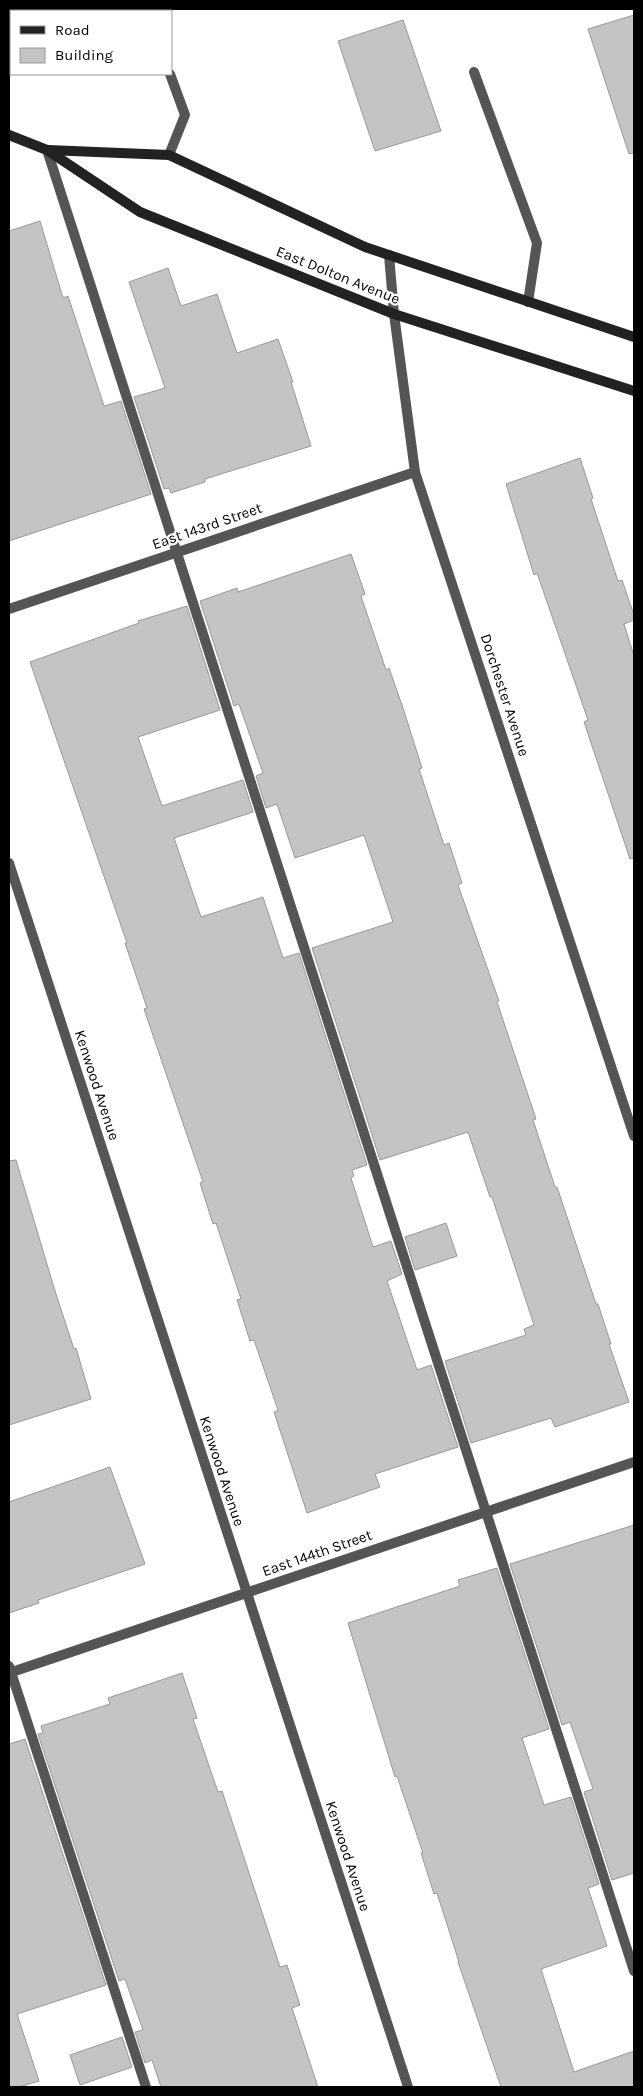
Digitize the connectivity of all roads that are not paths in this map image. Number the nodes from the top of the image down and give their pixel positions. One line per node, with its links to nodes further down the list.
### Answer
1 (474, 72): 7 (street)
2 (170, 75): 5 (street)
3 (9, 135): 4 (street, East Dolton Avenue)
4 (47, 150): 5 (street, East Dolton Avenue); 8 (street, East Dolton Avenue); 12 (street)
5 (169, 156): 6 (street, East Dolton Avenue)
6 (389, 255): 7 (street, East Dolton Avenue); 8 (street, Dorchester Avenue)
7 (528, 302): 9 (street, East Dolton Avenue)
8 (394, 314): 10 (street, East Dolton Avenue); 11 (street, Dorchester Avenue)
9 (634, 337)
10 (634, 391)
11 (415, 472): 12 (street, East 143rd Street); 15 (street, Dorchester Avenue)
12 (177, 552): 13 (street, East 143rd Street); 17 (street)
13 (9, 609)
14 (9, 863): 18 (street, Kenwood Avenue)
15 (634, 1136)
16 (634, 1462): 17 (street, East 144th Street)
17 (486, 1512): 18 (street, East 144th Street); 20 (street)
18 (246, 1593): 19 (street, East 144th Street); 22 (street, Kenwood Avenue)
19 (9, 1670): 21 (street)
20 (634, 1970)
21 (146, 2087)
22 (408, 2087)

